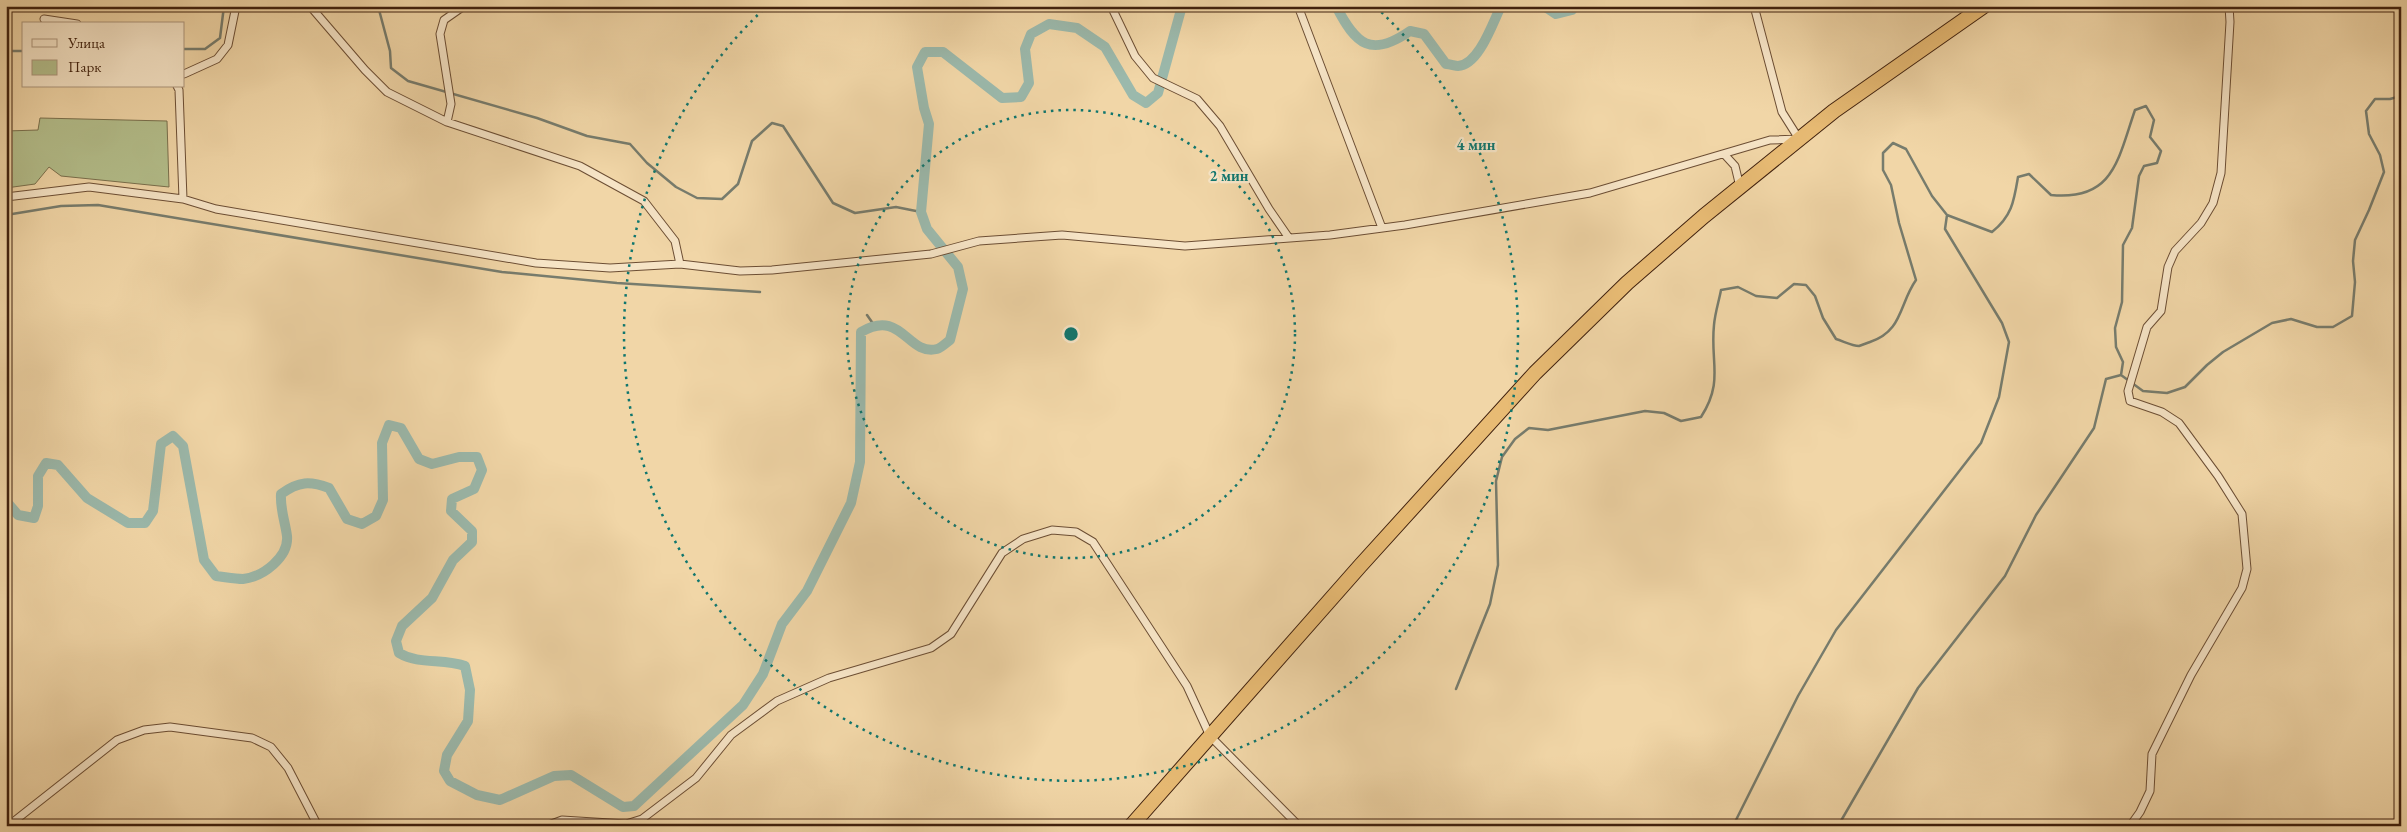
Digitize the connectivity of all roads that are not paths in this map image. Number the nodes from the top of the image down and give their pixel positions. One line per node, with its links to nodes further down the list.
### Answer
1 (236, 6): 11 (street)
2 (310, 6): 13 (street)
3 (464, 6): 13 (street)
4 (1111, 6): 20 (street)
5 (1298, 6): 19 (street)
6 (1754, 6): 14 (street)
7 (1984, 6): 14 (highway)
8 (2229, 6): 28 (street)
9 (44, 19): 10 (street)
10 (64, 22)
11 (185, 74)
12 (178, 88): 18 (street)
13 (447, 122): 21 (street)
14 (1799, 138): 15 (street); 16 (highway)
15 (1724, 154): 16 (street); 19 (street)
16 (1740, 187): 22 (highway)
17 (6, 197): 18 (street)
18 (183, 199): 21 (street)
19 (1382, 228): 20 (street)
20 (1289, 238): 21 (street)
21 (680, 264)
22 (1210, 736): 25 (street); 26 (highway); 27 (street)
23 (8, 826): 24 (street)
24 (318, 826)
25 (546, 826)
26 (1131, 826)
27 (1299, 826)
28 (2130, 826)

